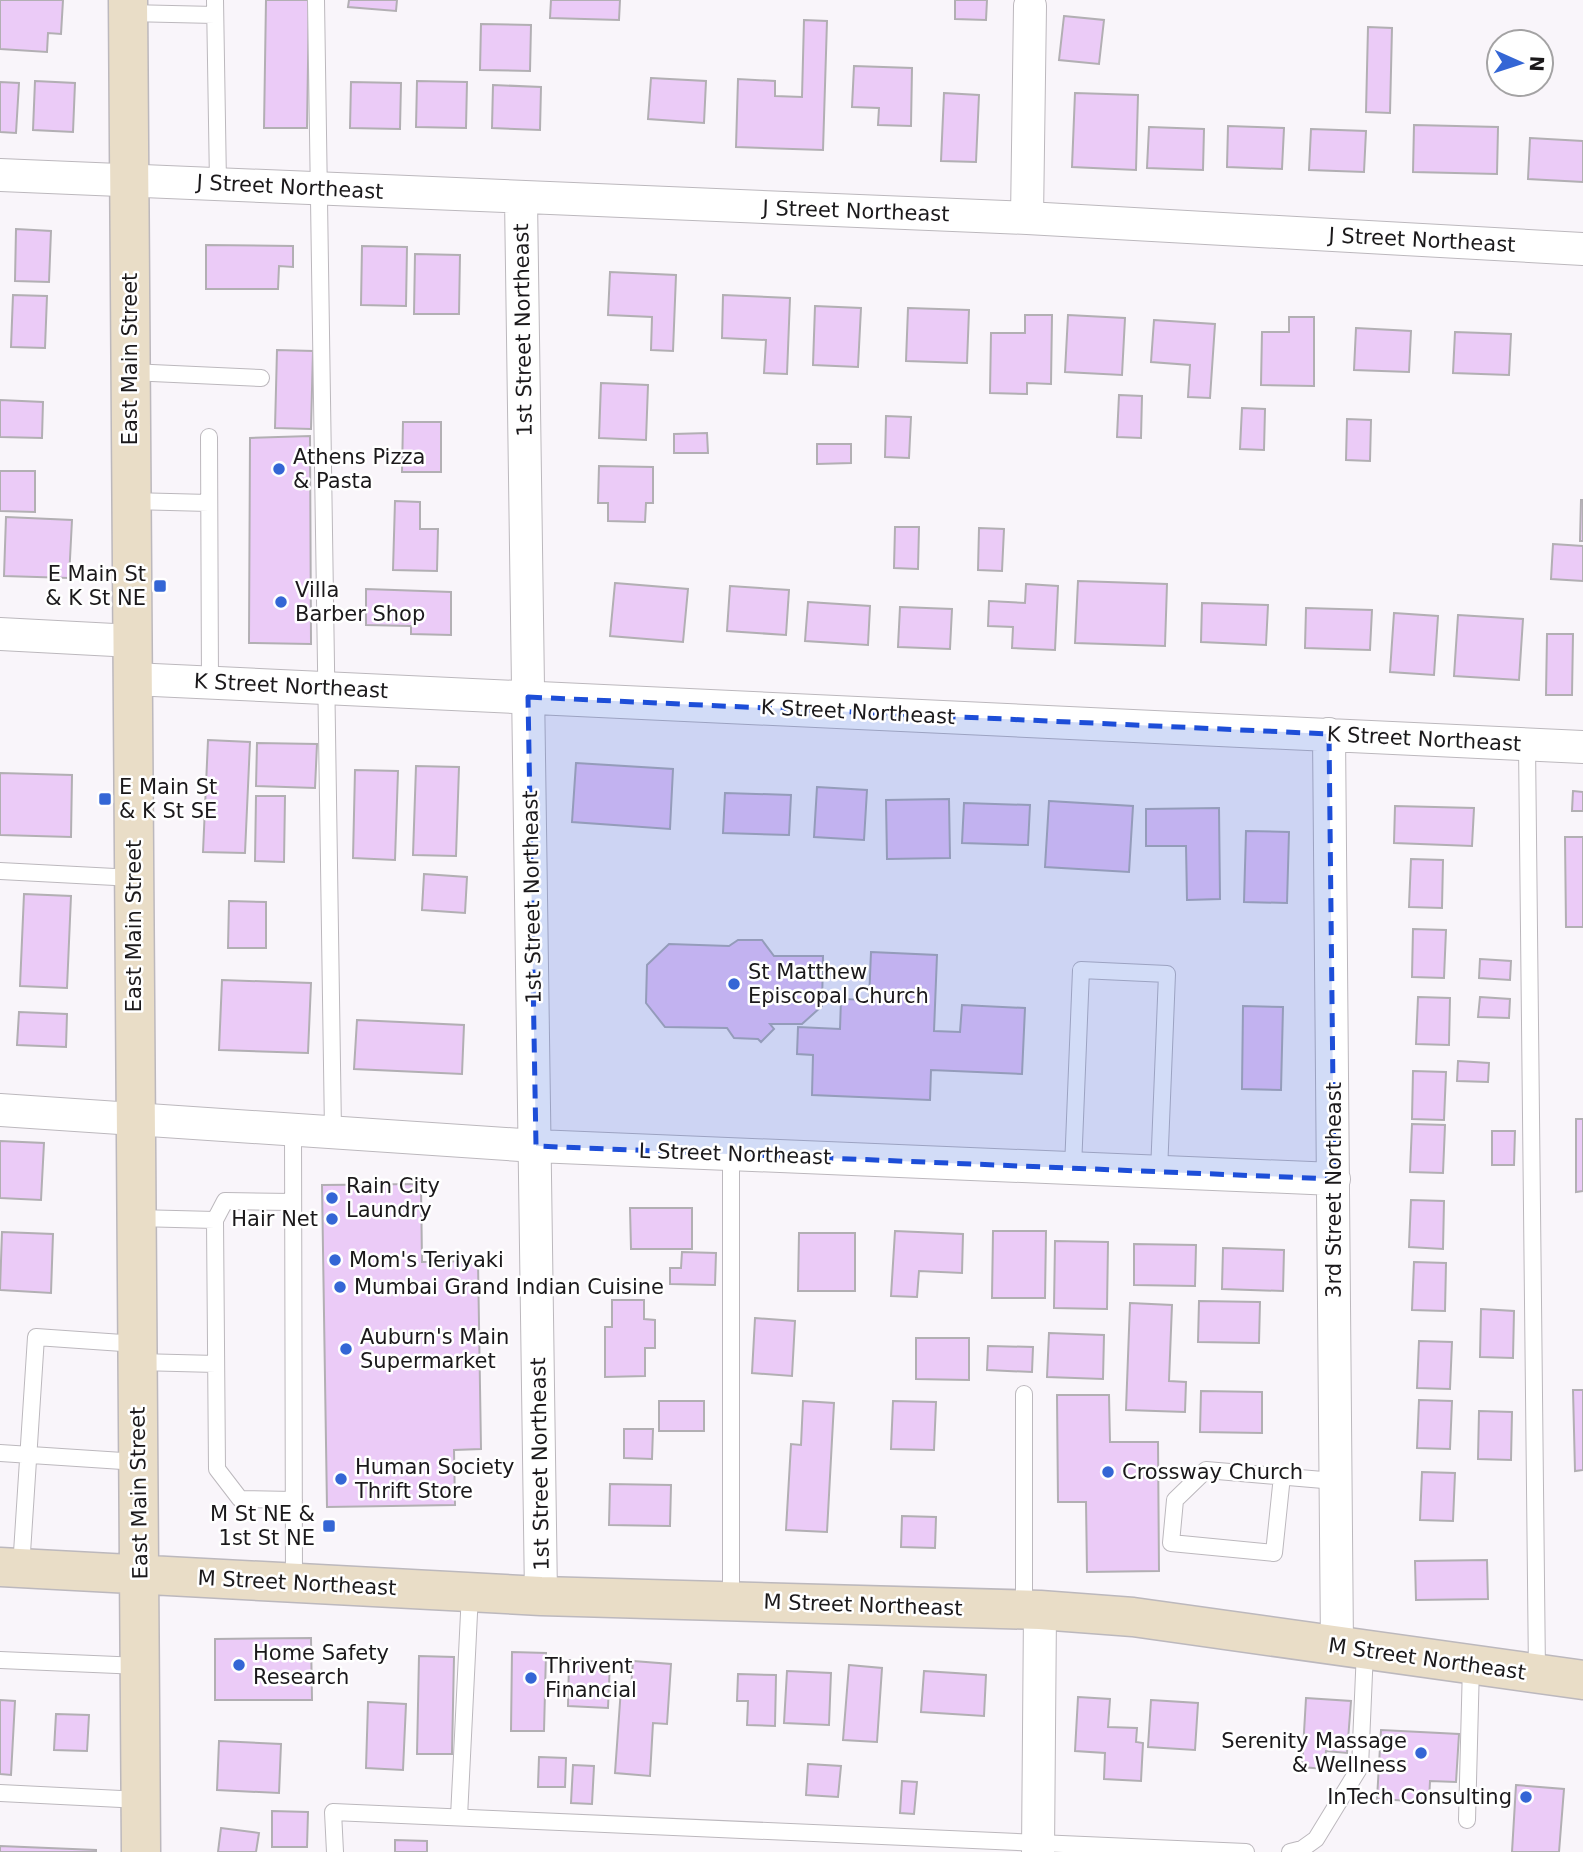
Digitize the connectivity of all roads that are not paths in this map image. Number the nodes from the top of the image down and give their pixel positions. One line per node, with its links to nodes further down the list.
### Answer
1 (316, 0): 8 (lane)
2 (1030, 6): 10 (street)
3 (128, 7): 4 (lane); 6 (main road, East Main Street)
4 (215, 7): 7 (lane)
5 (0, 175): 6 (street, J Street Northeast)
6 (129, 179): 7 (street, J Street Northeast); 12 (main road, East Main Street)
7 (218, 183): 8 (street, J Street Northeast)
8 (320, 188): 9 (street, J Street Northeast); 21 (lane)
9 (521, 198): 10 (street, J Street Northeast); 22 (street, 1st Street Northeast)
10 (1027, 218): 11 (street, J Street Northeast)
11 (1583, 249)
12 (130, 372): 13 (lane); 15 (main road, East Main Street)
13 (261, 378)
14 (209, 437): 16 (lane)
15 (131, 501): 16 (lane); 18 (main road, East Main Street)
16 (209, 503): 20 (lane)
17 (0, 634): 18 (street)
18 (132, 641): 19 (main road, East Main Street)
19 (132, 679): 20 (street, K Street Northeast); 27 (main road, East Main Street)
20 (210, 683): 21 (street, K Street Northeast)
21 (325, 688): 22 (street, K Street Northeast); 31 (lane)
22 (528, 697): 23 (street, K Street Northeast); 32 (street, 1st Street Northeast)
23 (1329, 734): 24 (street, K Street Northeast); 36 (street, 3rd Street Northeast)
24 (1527, 744): 25 (street, K Street Northeast); 60 (lane)
25 (1583, 747)
26 (0, 871): 27 (lane)
27 (134, 878): 29 (main road, East Main Street)
28 (0, 1110): 29 (street, L Street Northeast)
29 (136, 1117): 30 (street, L Street Northeast); 38 (main road, East Main Street)
30 (293, 1129): 31 (street, L Street Northeast); 37 (lane)
31 (332, 1131): 32 (street, L Street Northeast)
32 (536, 1146): 33 (street, L Street Northeast); 53 (street, 1st Street Northeast)
33 (731, 1154): 34 (street, L Street Northeast); 54 (lane)
34 (1073, 1168): 35 (street, L Street Northeast); 35 (lane)
35 (1159, 1172): 36 (street, L Street Northeast)
36 (1334, 1179): 47 (street, 3rd Street Northeast)
37 (293, 1202): 39 (lane); 48 (lane)
38 (136, 1218): 39 (lane); 40 (main road, East Main Street)
39 (215, 1220): 41 (lane)
40 (137, 1353): 41 (lane); 44 (lane); 45 (main road, East Main Street)
41 (216, 1364): 48 (lane)
42 (1024, 1394): 55 (lane)
43 (0, 1453): 44 (lane)
44 (28, 1455): 45 (lane); 49 (lane)
45 (138, 1462): 50 (main road, East Main Street)
46 (1282, 1476): 46 (lane); 47 (lane)
47 (1335, 1481): 56 (street, 3rd Street Northeast)
48 (294, 1500): 51 (lane)
49 (10, 1568): 50 (main road, M Street Northeast)
50 (139, 1574): 51 (main road, M Street Northeast); 59 (main road, East Main Street)
51 (295, 1584): 52 (main road, M Street Northeast)
52 (470, 1593): 53 (main road, M Street Northeast); 64 (lane)
53 (541, 1596): 54 (main road, M Street Northeast)
54 (731, 1601): 55 (main road, M Street Northeast)
55 (1032, 1610): 56 (main road, M Street Northeast); 66 (street)
56 (1351, 1648): 58 (main road, M Street Northeast); 70 (lane)
57 (0, 1660): 59 (lane)
58 (1471, 1665): 60 (main road, M Street Northeast); 65 (lane)
59 (140, 1666): 63 (main road, East Main Street)
60 (1537, 1674): 61 (main road, M Street Northeast)
61 (1583, 1680)
62 (0, 1793): 63 (lane)
63 (141, 1800): 67 (main road, East Main Street)
64 (460, 1817): 66 (lane); 68 (lane)
65 (1467, 1820)
66 (1038, 1847): 69 (lane)
67 (141, 1852)
68 (335, 1852)
69 (1246, 1852)
70 (1290, 1852)

